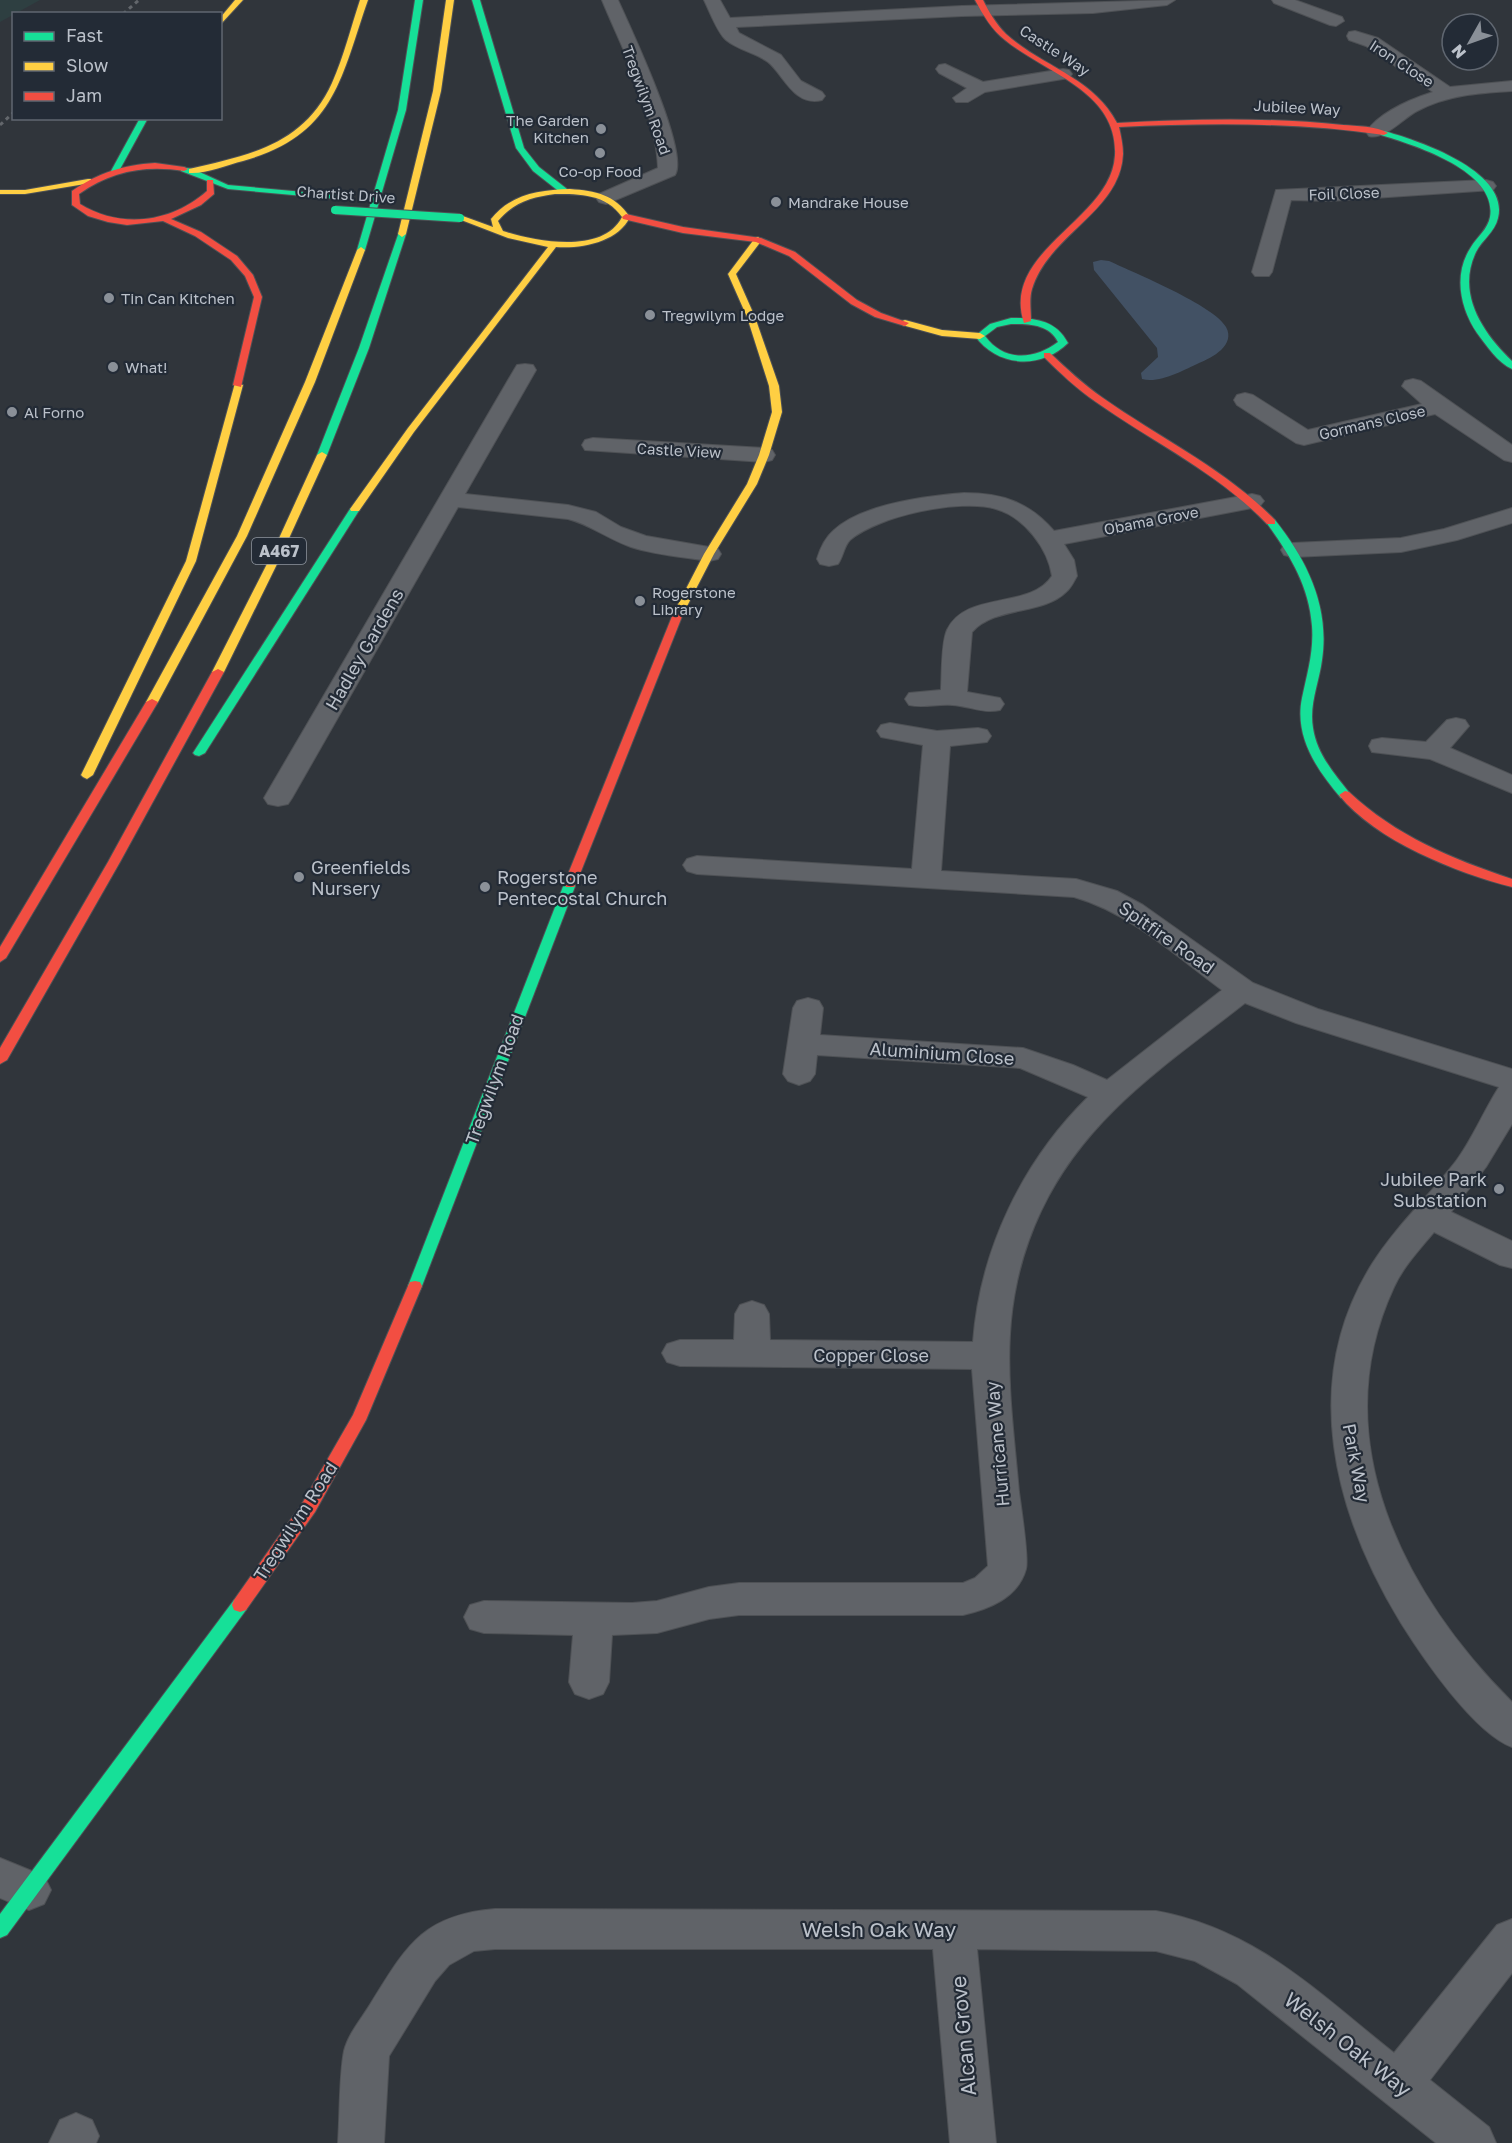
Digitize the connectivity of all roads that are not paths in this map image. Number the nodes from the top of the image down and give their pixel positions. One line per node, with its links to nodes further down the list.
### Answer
1 (239, 0): 12 (main road)
2 (364, 0): 29 (main road)
3 (419, 0): 92 (main road, A467)
4 (450, 0): 95 (main road, A467)
5 (477, 0): 33 (main road)
6 (610, 0): 36 (street, Tregwilym Road)
7 (711, 0): 13 (street)
8 (1167, 0): 10 (street)
9 (1280, 0): 14 (street)
10 (981, 5): 11 (street); 17 (main road, Castle Way)
11 (872, 8): 13 (street)
12 (222, 21)
13 (723, 23): 21 (street)
14 (1310, 30)
15 (1354, 34): 20 (street, Iron Close)
16 (945, 69): 19 (street)
17 (1064, 74): 19 (street); 25 (main road, Castle Way)
18 (1512, 86): 20 (street)
19 (980, 88): 22 (street)
20 (1447, 93): 26 (street)
21 (816, 96)
22 (962, 98)
23 (145, 120): 28 (main road)
24 (146, 120): 27 (main road)
25 (1116, 125): 26 (main road, Jubilee Way); 54 (main road)
26 (1375, 132): 32 (main road, Jubilee Way)
27 (162, 166): 28 (main road, Chartist Drive); 29 (main road, Chartist Drive)
28 (115, 171): 30 (main road, Chartist Drive)
29 (192, 171): 31 (main road, Chartist Drive)
30 (88, 181): 35 (main road, Chartist Drive); 39 (main road)
31 (210, 182): 40 (main road, Chartist Drive); 43 (main road, Chartist Drive)
32 (1485, 186): 53 (street, Foil Close); 57 (main road)
33 (564, 191): 36 (main road); 37 (main road)
34 (0, 192): 35 (main road, Chartist Drive)
35 (25, 192): 39 (main road, Chartist Drive)
36 (606, 198): 44 (main road)
37 (518, 199): 38 (main road); 46 (main road)
38 (494, 201)
39 (66, 202): 45 (main road, Chartist Drive)
40 (336, 203): 42 (main road, Chartist Drive); 46 (main road, Chartist Drive, bridge)
41 (220, 207): 43 (main road, Chartist Drive)
42 (294, 207)
43 (189, 210): 45 (main road, Chartist Drive)
44 (626, 216): 47 (main road); 51 (main road, Chartist Drive)
45 (163, 218): 84 (main road)
46 (499, 230): 52 (main road, Chartist Drive)
47 (683, 230): 48 (main road); 50 (main road)
48 (648, 235)
49 (624, 238): 51 (main road)
50 (758, 240): 55 (main road); 63 (main road, Tregwilym Road)
51 (577, 245): 52 (main road, Chartist Drive)
52 (554, 246): 83 (main road)
53 (1262, 272)
54 (1027, 321): 55 (main road); 56 (main road)
55 (980, 336): 56 (main road)
56 (1047, 355): 66 (main road)
57 (1512, 366)
58 (525, 370): 65 (street, Hadley Gardens)
59 (1413, 386): 61 (street, Gormans Close)
60 (1245, 400): 61 (street, Gormans Close)
61 (1437, 407): 64 (street, Gormans Close)
62 (593, 445): 63 (street, Castle View)
63 (764, 455): 72 (main road, Tregwilym Road)
64 (1512, 455)
65 (450, 499): 72 (street); 86 (street, Hadley Gardens)
66 (1252, 501): 70 (street, Obama Grove); 71 (main road)
67 (846, 505): 69 (street)
68 (1512, 515): 71 (street)
69 (870, 520): 70 (street); 73 (street)
70 (1050, 539): 74 (street)
71 (1293, 550): 91 (main road)
72 (709, 554): 110 (main road, Tregwilym Road)
73 (829, 559)
74 (953, 697): 75 (street); 76 (street)
75 (918, 699)
76 (991, 704)
77 (1456, 726): 82 (street)
78 (890, 731): 80 (street)
79 (978, 736): 80 (street)
80 (937, 739): 89 (street)
81 (1382, 746): 82 (street)
82 (1435, 751): 85 (street)
83 (189, 769)
84 (82, 785)
85 (1512, 785)
86 (278, 798)
87 (67, 817): 92 (main road)
88 (697, 865): 89 (street, Spitfire Road)
89 (926, 878): 93 (street, Spitfire Road)
90 (119, 881): 96 (main road)
91 (1512, 883)
92 (0, 957)
93 (1242, 990): 97 (street, Spitfire Road); 99 (street, Hurricane Way)
94 (808, 1008): 99 (street, Aluminium Close)
95 (0, 1060)
96 (0, 1074)
97 (1512, 1080)
98 (1512, 1091): 100 (street, Park Way)
99 (1110, 1094): 105 (street, Hurricane Way)
100 (1429, 1215): 101 (street); 109 (street, Park Way)
101 (1512, 1256)
102 (752, 1314): 104 (street)
103 (680, 1353): 104 (street, Copper Close)
104 (752, 1354): 105 (street, Copper Close)
105 (990, 1356): 107 (street, Hurricane Way)
106 (483, 1617): 107 (street, Hurricane Way)
107 (594, 1618): 108 (street)
108 (589, 1682)
109 (1512, 1729)
110 (15, 1884): 111 (main road, Tregwilym Road)
111 (0, 1929)
112 (953, 1929): 114 (street, Welsh Oak Way); 115 (street, Welsh Oak Way); 116 (street, Alcan Grove)
113 (1512, 1940): 114 (street)
114 (1398, 2084): 117 (street, Welsh Oak Way)
115 (361, 2143)
116 (974, 2143)
117 (1473, 2143)

